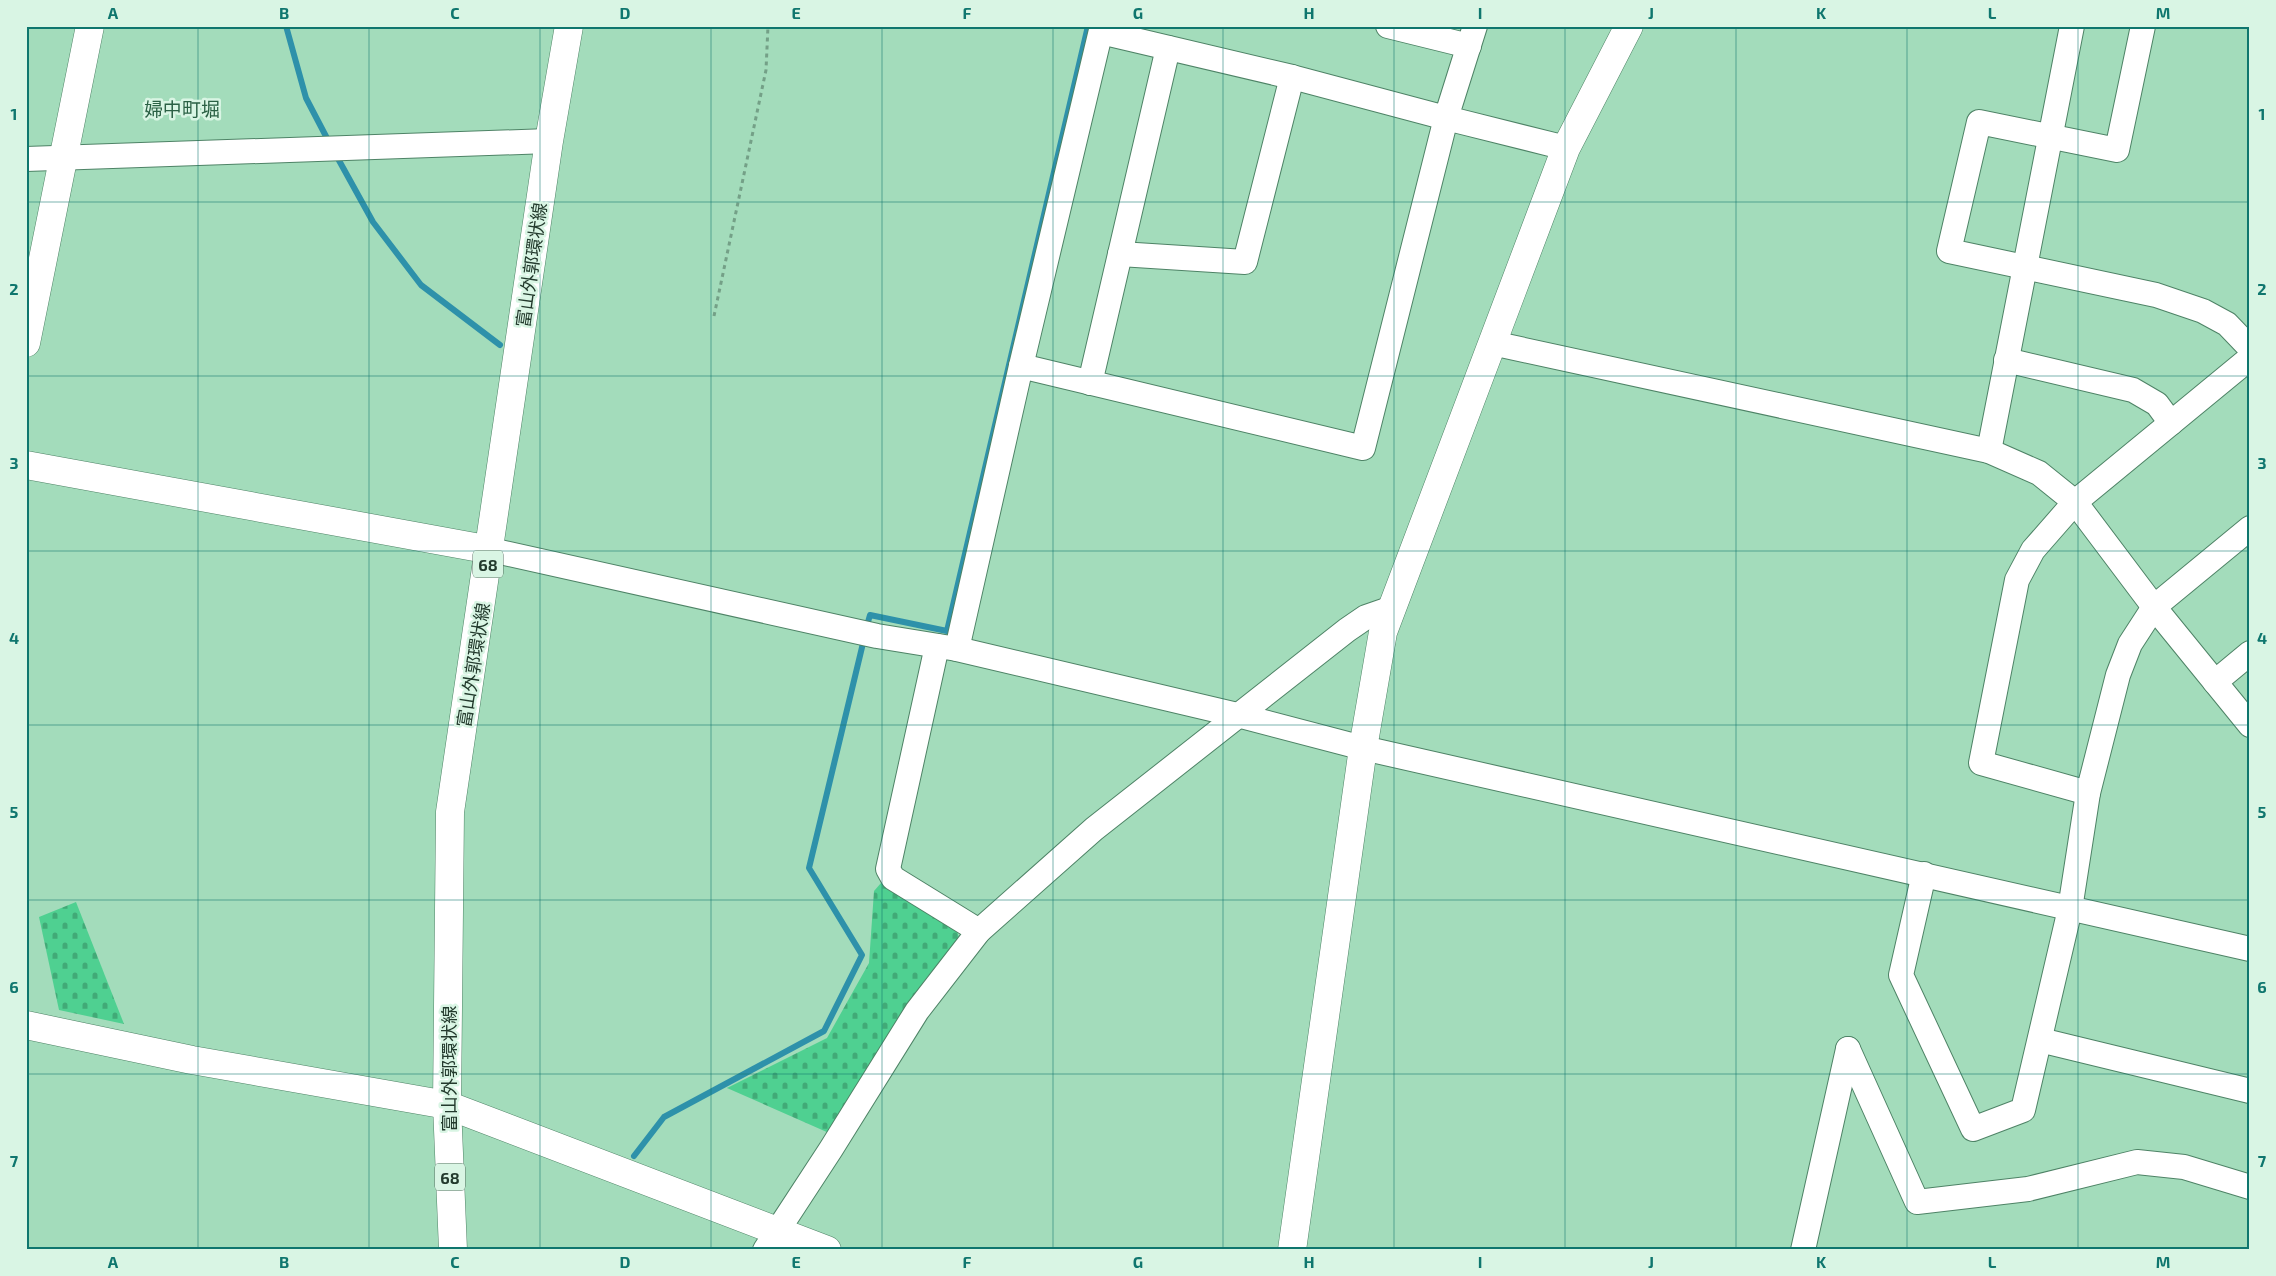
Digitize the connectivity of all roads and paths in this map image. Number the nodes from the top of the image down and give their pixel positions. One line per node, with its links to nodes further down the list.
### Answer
1 (90, 26): 16 (street)
2 (569, 26): 14 (street, 富山外郭環状線 / 68)
3 (768, 26): 20 (path)
4 (1388, 26): 9 (street)
5 (1629, 26): 15 (street)
6 (2072, 26): 13 (street)
7 (2143, 26): 13 (street)
8 (1102, 29): 10 (street); 26 (street)
9 (1472, 36): 12 (street)
10 (1168, 48): 11 (street); 18 (street)
11 (1292, 77): 12 (street); 18 (street)
12 (1446, 118): 15 (street); 27 (street)
13 (2050, 135): 19 (street); 19 (street)
14 (549, 141): 16 (street); 33 (street, 富山外郭環状線 / 68)
15 (1566, 148): 22 (street)
16 (64, 157): 17 (street); 21 (street)
17 (26, 159)
18 (1120, 254): 27 (street)
19 (2025, 266): 23 (street); 25 (street)
20 (714, 316)
21 (26, 343)
22 (1492, 343): 29 (street); 35 (street)
23 (2250, 348)
24 (2250, 358): 28 (street)
25 (2006, 360): 28 (street); 29 (street)
26 (1021, 366): 27 (street); 36 (street)
27 (1090, 383)
28 (2171, 423): 31 (street)
29 (1988, 451): 31 (street)
30 (26, 465): 33 (street)
31 (2075, 502): 34 (street); 42 (street)
32 (2250, 528): 34 (street)
33 (490, 550): 36 (street); 50 (street, 富山外郭環状線 / 68)
34 (2154, 607): 38 (street); 42 (street)
35 (1392, 608): 39 (street); 41 (street)
36 (947, 647): 39 (street); 45 (street)
37 (2250, 653): 38 (street)
38 (2215, 682): 40 (street)
39 (1237, 715): 41 (street); 45 (street)
40 (2250, 725)
41 (1362, 748): 43 (street); 55 (street)
42 (2088, 793): 44 (street)
43 (1924, 874): 44 (street); 48 (street)
44 (2070, 908): 46 (street); 48 (street)
45 (979, 931): 52 (street)
46 (2250, 949)
47 (26, 1025): 50 (street)
48 (2040, 1040): 49 (street)
49 (2250, 1091)
50 (447, 1105): 52 (street); 53 (street, 富山外郭環状線 / 68)
51 (2250, 1187): 56 (street)
52 (772, 1240): 54 (street)
53 (452, 1250)
54 (827, 1250)
55 (1292, 1250)
56 (1803, 1250)

